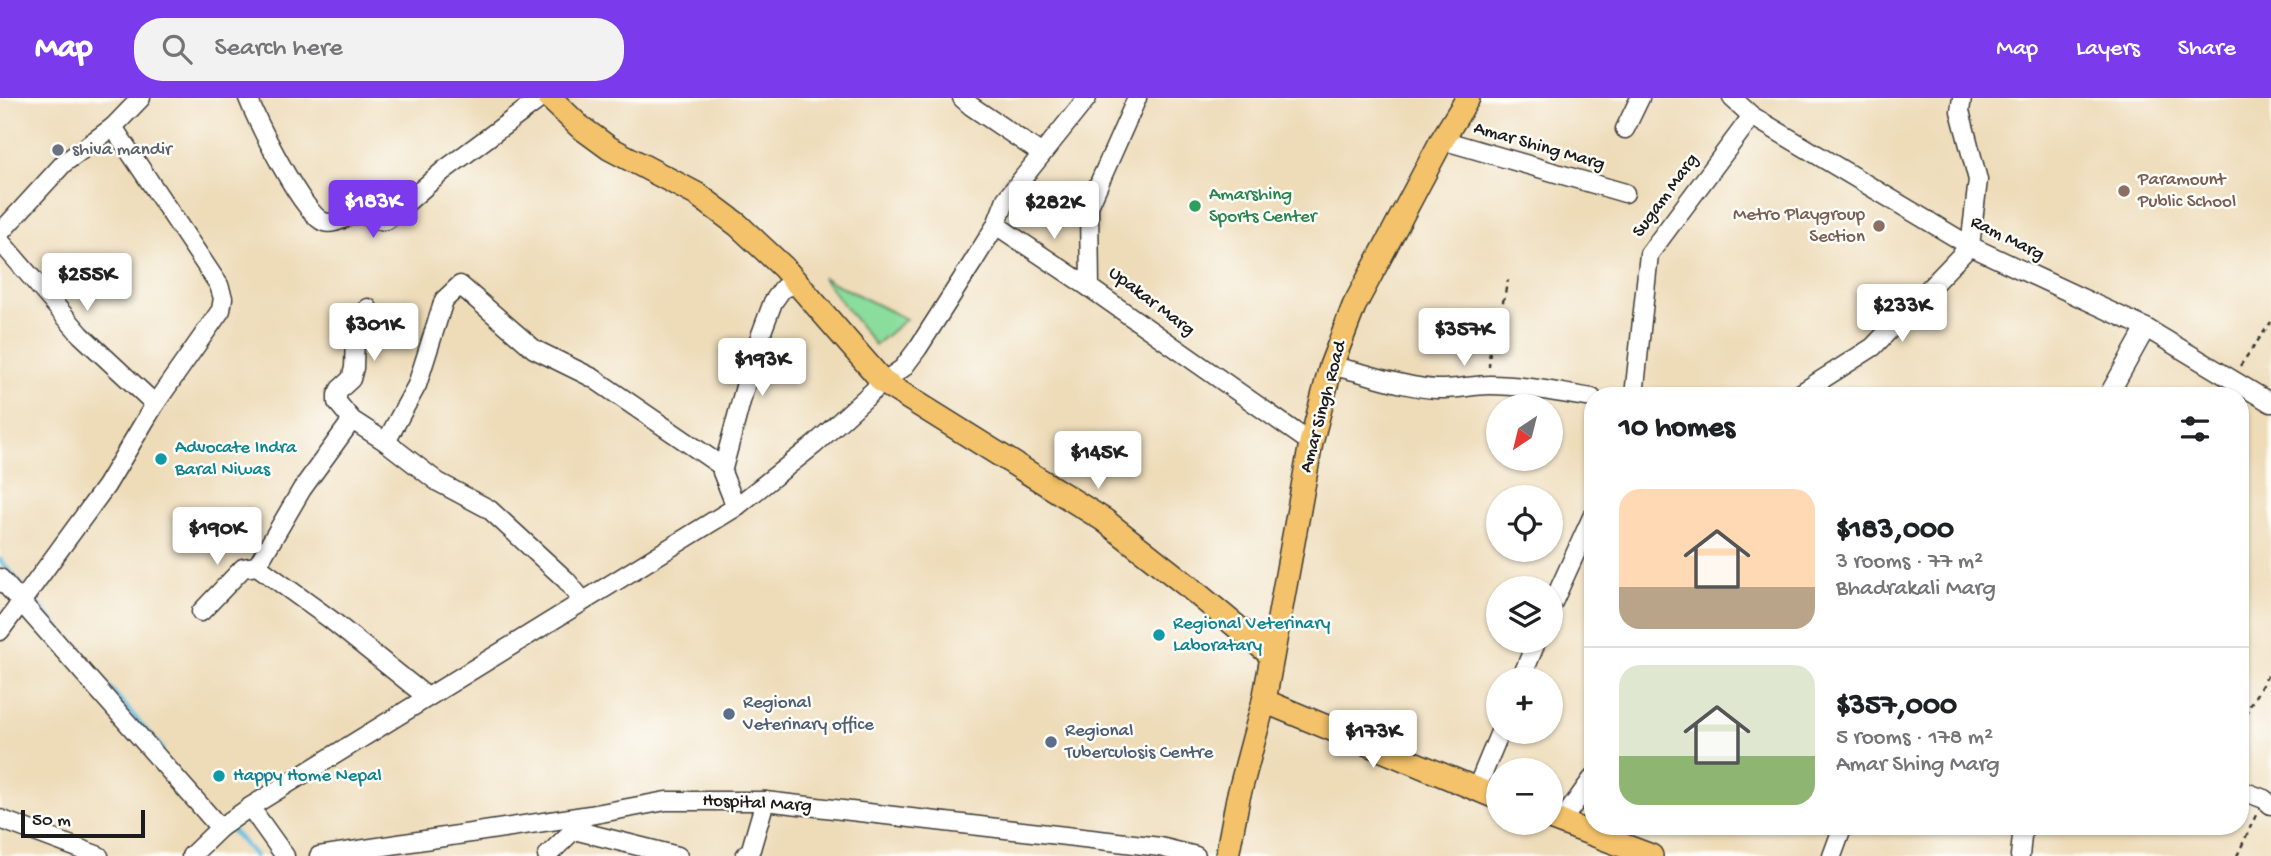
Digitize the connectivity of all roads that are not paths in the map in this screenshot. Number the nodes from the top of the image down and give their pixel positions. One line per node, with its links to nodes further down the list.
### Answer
1 (141, 98): 13 (street)
2 (248, 98): 3 (street)
3 (541, 98)
4 (550, 98): 22 (main road)
5 (962, 98): 16 (street)
6 (1087, 98): 16 (street)
7 (1137, 98): 23 (street, Upakar Marg)
8 (1468, 98): 15 (main road, Amar Singh Road)
9 (1640, 98): 14 (street)
10 (1732, 98): 12 (street, Ram Marg)
11 (1962, 98): 21 (street)
12 (1752, 116): 21 (street, Ram Marg); 28 (street, Sugam Marg)
13 (113, 127): 19 (street); 35 (street)
14 (1625, 129)
15 (1442, 140): 17 (street, Amar Shing Marg); 26 (main road, Amar Singh Road)
16 (1042, 154): 18 (street)
17 (1625, 194)
18 (996, 225): 23 (street); 27 (street)
19 (0, 233)
20 (0, 241): 35 (street)
21 (1970, 246): 25 (street, Ram Marg); 29 (street)
22 (797, 285): 27 (main road); 39 (street)
23 (1090, 288): 38 (street, Upakar Marg)
24 (368, 309): 36 (street)
25 (2146, 328): 30 (street); 31 (street, Ram Marg)
26 (1331, 366): 33 (street); 38 (main road, Amar Singh Road)
27 (883, 382): 40 (street); 49 (main road)
28 (1635, 387)
29 (1810, 387)
30 (2113, 387)
31 (2242, 387)
32 (2249, 391): 34 (street, Ram Marg)
33 (1584, 397)
34 (2271, 403)
35 (155, 404): 46 (street)
36 (352, 420): 37 (street); 42 (street)
37 (386, 442): 39 (street); 45 (street)
38 (1311, 443): 49 (main road, Amar Singh Road)
39 (723, 467): 40 (street)
40 (736, 507): 45 (street)
41 (1584, 535): 44 (street)
42 (257, 565): 47 (street); 50 (street)
43 (0, 578): 46 (street)
44 (1563, 581)
45 (583, 601): 50 (street)
46 (20, 603): 48 (street); 64 (street)
47 (201, 612)
48 (0, 631)
49 (1271, 655): 51 (main road, Amar Singh Road)
50 (427, 697): 59 (street)
51 (1264, 701): 54 (main road); 80 (main road)
52 (1495, 744): 54 (street)
53 (1584, 788): 60 (street)
54 (1476, 790): 55 (main road)
55 (1486, 794)
56 (2249, 794): 58 (street)
57 (765, 801): 61 (street, Hospital Marg); 70 (street, Hospital Marg); 71 (street)
58 (2267, 802)
59 (250, 807): 64 (street); 75 (street)
60 (1563, 812)
61 (590, 815): 65 (street); 76 (street, Hospital Marg)
62 (0, 819): 73 (street)
63 (1563, 823): 66 (main road)
64 (220, 828): 74 (street)
65 (574, 830): 77 (street); 78 (street)
66 (1584, 831)
67 (1593, 835): 72 (main road)
68 (1840, 835): 81 (street)
69 (2021, 835): 82 (street)
70 (1158, 851): 79 (street, Hospital Marg)
71 (748, 854)
72 (1640, 854)
73 (99, 856)
74 (191, 856)
75 (285, 856)
76 (319, 856)
77 (547, 856)
78 (678, 856)
79 (1196, 856)
80 (1227, 856)
81 (1832, 856)
82 (2020, 856)

